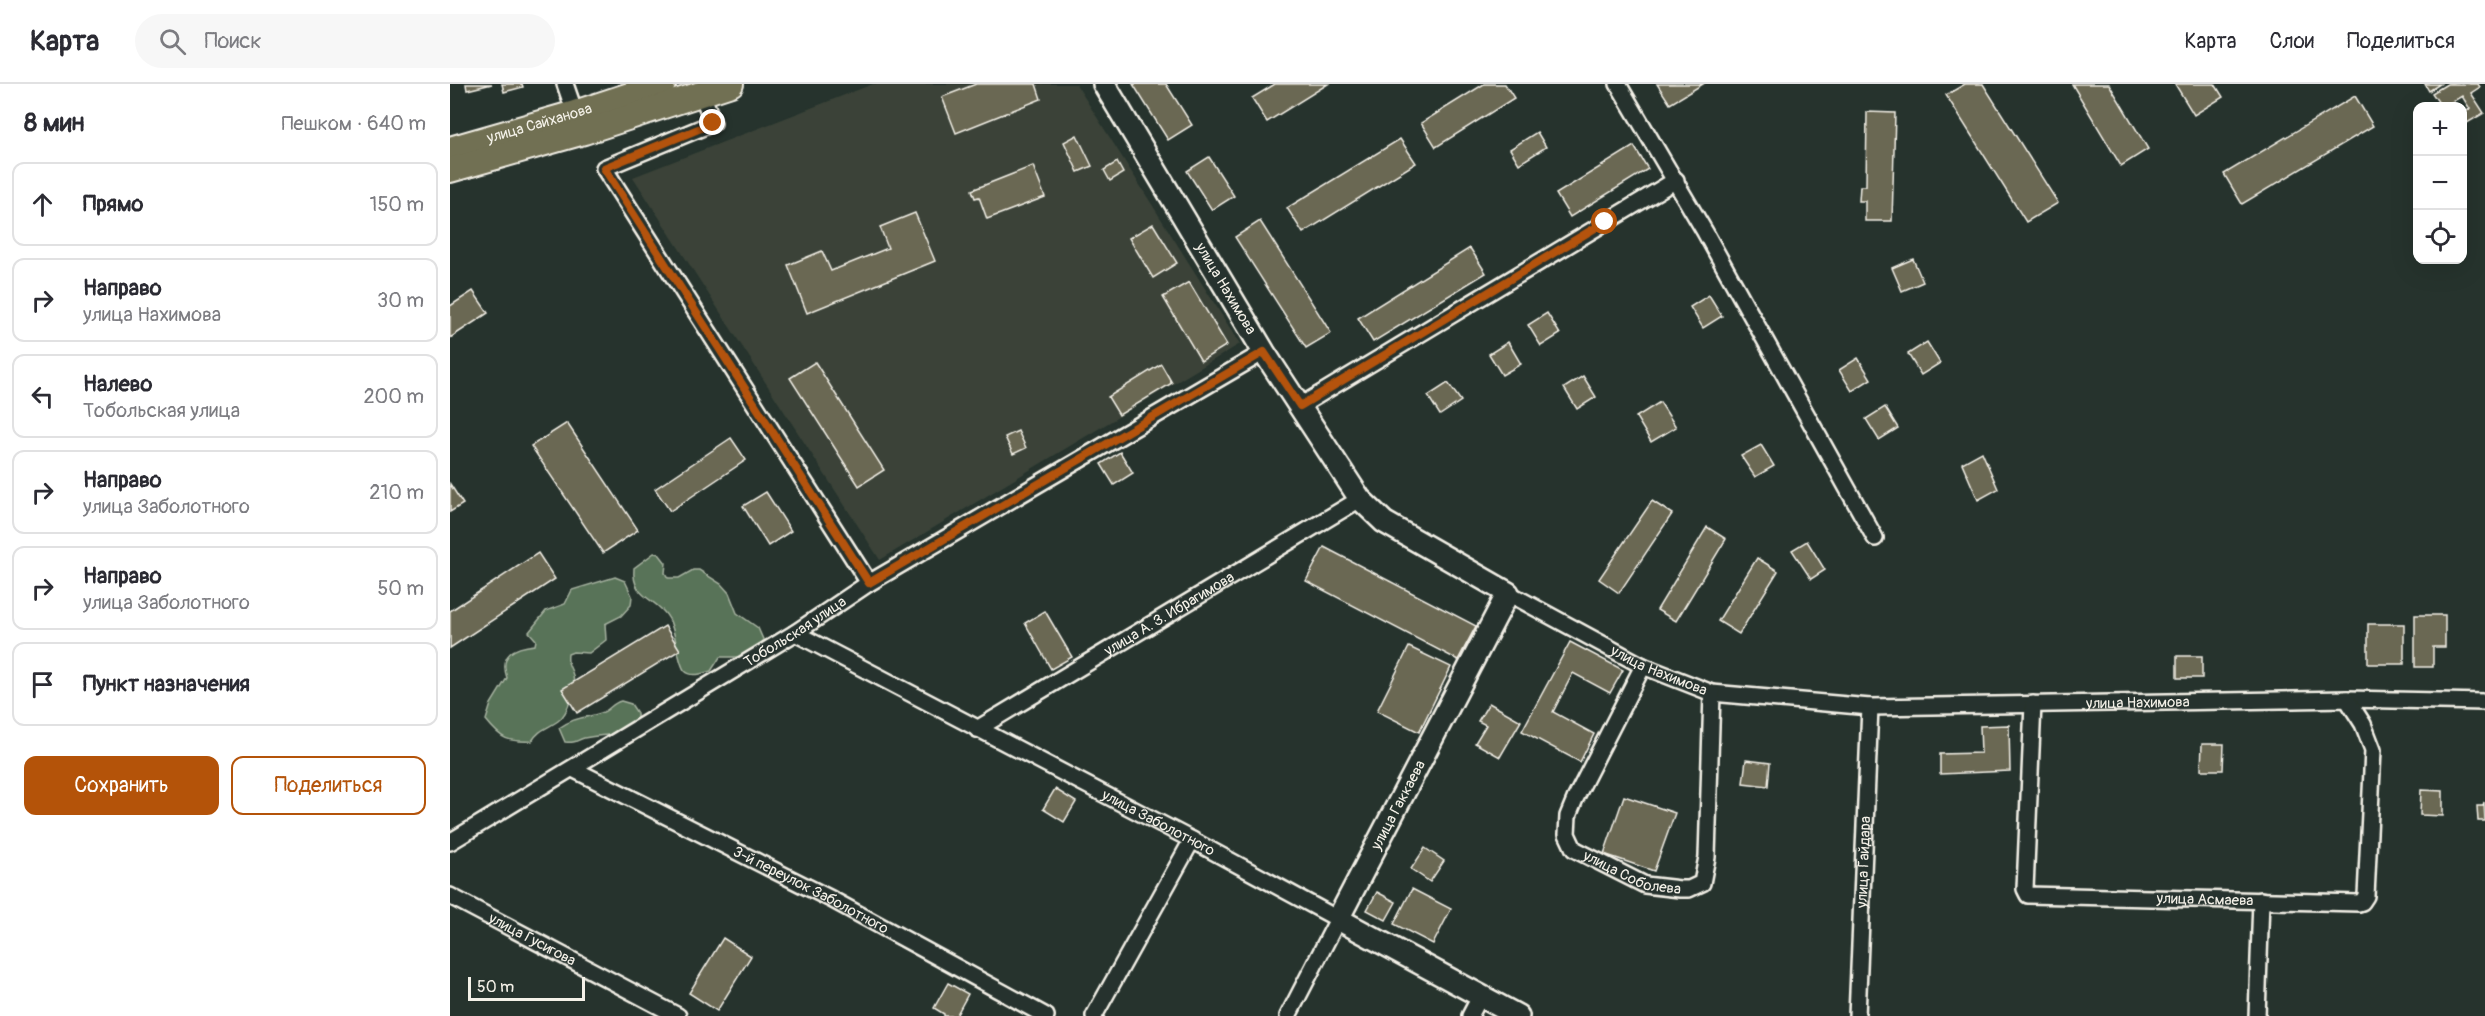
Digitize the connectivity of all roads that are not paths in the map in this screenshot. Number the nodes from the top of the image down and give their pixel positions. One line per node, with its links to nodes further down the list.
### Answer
1 (565, 84): 7 (street)
2 (663, 84): 7 (main road, улица Сайханова)
3 (731, 84): 6 (main road)
4 (1104, 84): 11 (street, улица Нахимова)
5 (1618, 84): 10 (street)
6 (702, 94): 7 (main road); 15 (street)
7 (580, 122): 8 (main road, улица Сайханова); 9 (main road, улица Сайханова)
8 (450, 149)
9 (450, 170)
10 (1676, 180): 12 (street); 14 (street)
11 (1264, 352): 12 (street, улица Нахимова); 15 (street, Тобольская улица)
12 (1300, 406): 13 (street, улица Нахимова)
13 (1360, 499): 16 (street, улица Нахимова); 24 (street, улица А. З. Ибрагимова)
14 (1875, 538)
15 (869, 583): 17 (street, Тобольская улица)
16 (1508, 593): 18 (street, улица Нахимова); 30 (street, улица Гаккаева)
17 (795, 633): 24 (street, улица Заболотного); 25 (street, Тобольская улица)
18 (1643, 666): 19 (street, улица Нахимова); 19 (street, улица Соболева)
19 (1712, 693): 23 (street, улица Нахимова)
20 (2347, 699): 21 (street, улица Нахимова); 22 (street, улица Нахимова); 29 (street, улица Асмаева)
21 (2485, 702)
22 (2033, 704): 23 (street, улица Нахимова); 29 (street, улица Асмаева)
23 (1870, 707): 38 (street, улица Гайдара)
24 (977, 729): 26 (street, улица Заболотного)
25 (573, 769): 27 (street, Тобольская улица); 33 (street, 3-й переулок Заболотного)
26 (1191, 840): 30 (street, улица Заболотного); 34 (street)
27 (450, 842)
28 (450, 896): 32 (street, улица Гусигова)
29 (2261, 900): 39 (street)
30 (1338, 919): 31 (street, улица Заболотного); 35 (street, улица Гаккаева)
31 (1481, 995): 36 (street); 37 (street, улица Заболотного)
32 (678, 1016)
33 (1047, 1016)
34 (1094, 1016)
35 (1288, 1016)
36 (1470, 1016)
37 (1518, 1016)
38 (1857, 1016)
39 (2257, 1016)

